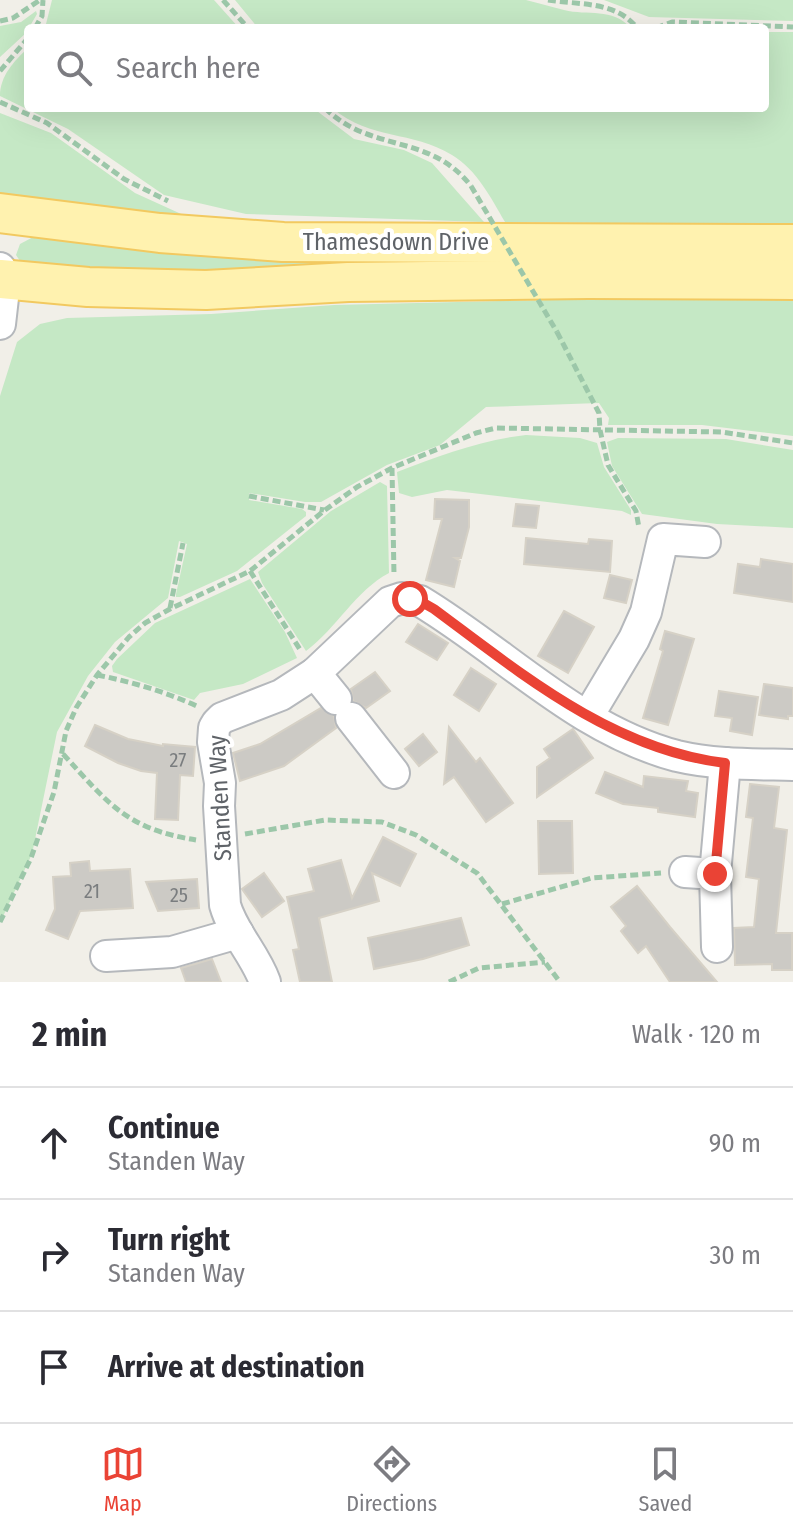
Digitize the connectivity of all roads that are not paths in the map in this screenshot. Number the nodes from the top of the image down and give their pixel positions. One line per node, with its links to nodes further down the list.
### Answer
1 (10, 223): 2 (main road, Thamesdown Drive)
2 (793, 244)
3 (2, 276): 4 (main road, Thamesdown Drive); 5 (street)
4 (793, 280)
5 (0, 324)
6 (705, 542): 8 (street)
7 (315, 673): 8 (street, Standen Way); 11 (street); 12 (street, Standen Way)
8 (588, 716): 9 (street)
9 (725, 763): 10 (street); 13 (street)
10 (793, 765)
11 (394, 773)
12 (238, 933): 14 (street); 15 (street, Standen Way)
13 (717, 947)
14 (106, 956)
15 (265, 982)

